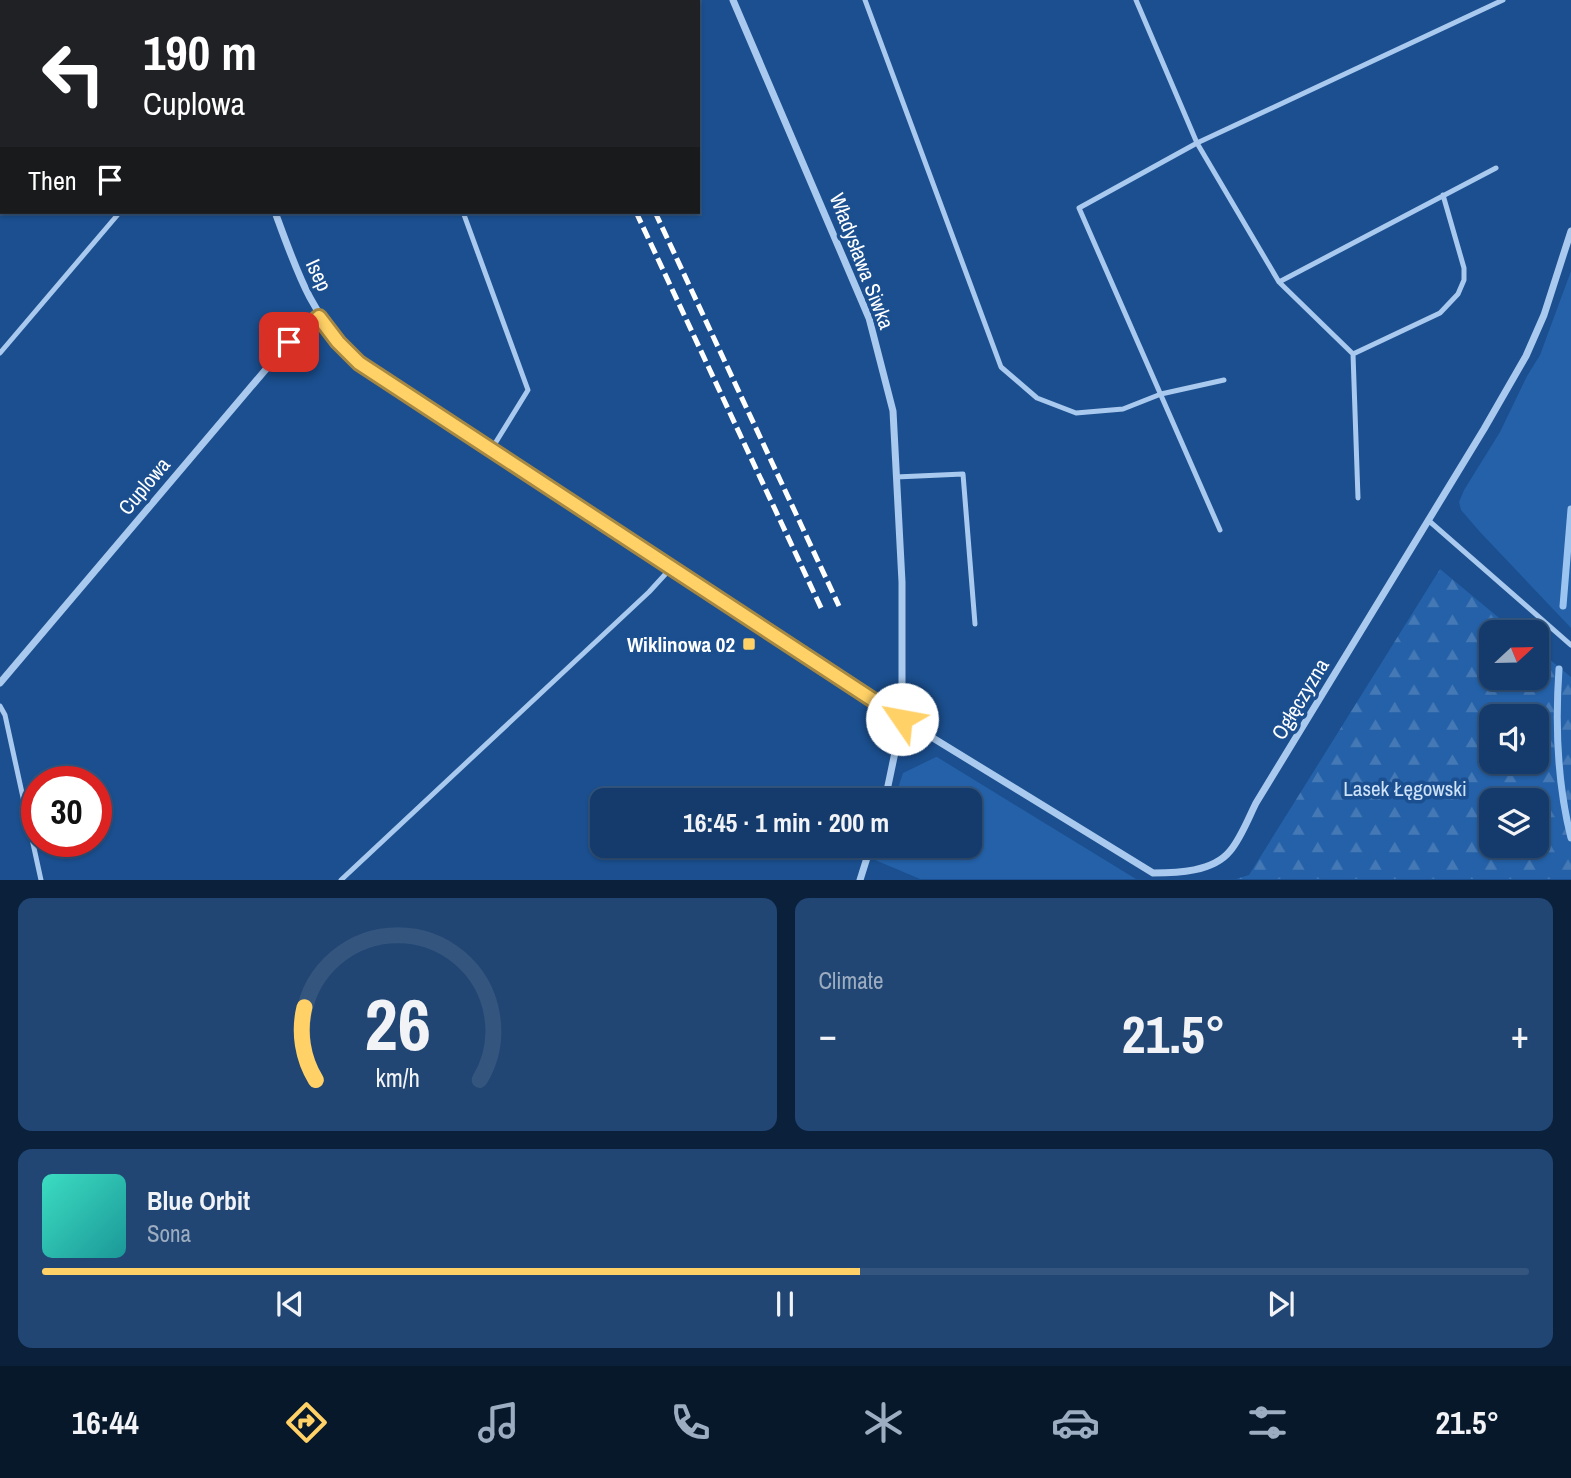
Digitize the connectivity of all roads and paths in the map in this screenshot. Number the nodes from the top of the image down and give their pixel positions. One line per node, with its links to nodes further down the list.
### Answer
1 (733, 0): 19 (street, Władysława Siwka)
2 (865, 0): 17 (lane)
3 (1136, 0): 5 (lane)
4 (1503, 0): 5 (lane)
5 (1197, 143): 12 (lane); 17 (lane)
6 (1496, 168): 7 (lane)
7 (1443, 195): 12 (lane); 15 (lane)
8 (118, 214): 14 (lane)
9 (276, 214): 13 (street, Isep)
10 (464, 214): 18 (lane)
11 (1571, 231): 21 (street, Ogłęczyzna)
12 (1279, 282): 15 (lane)
13 (319, 317): 18 (street, Isep); 26 (street, Cuplowa)
14 (0, 354)
15 (1353, 354): 20 (lane)
16 (1224, 380): 17 (lane)
17 (1161, 394): 22 (lane)
18 (491, 450): 23 (street, Isep)
19 (896, 477): 24 (lane); 28 (street, Władysława Siwka)
20 (1358, 498)
21 (1428, 520): 25 (lane); 28 (street, Ogłęczyzna)
22 (1220, 530)
23 (671, 568): 28 (street, Isep); 32 (lane)
24 (975, 624)
25 (1571, 645)
26 (0, 683)
27 (0, 706): 31 (lane)
28 (902, 719): 29 (street, Władysława Siwka)
29 (888, 788)
30 (867, 858): 33 (street)
31 (41, 880)
32 (341, 880)
33 (860, 880)

